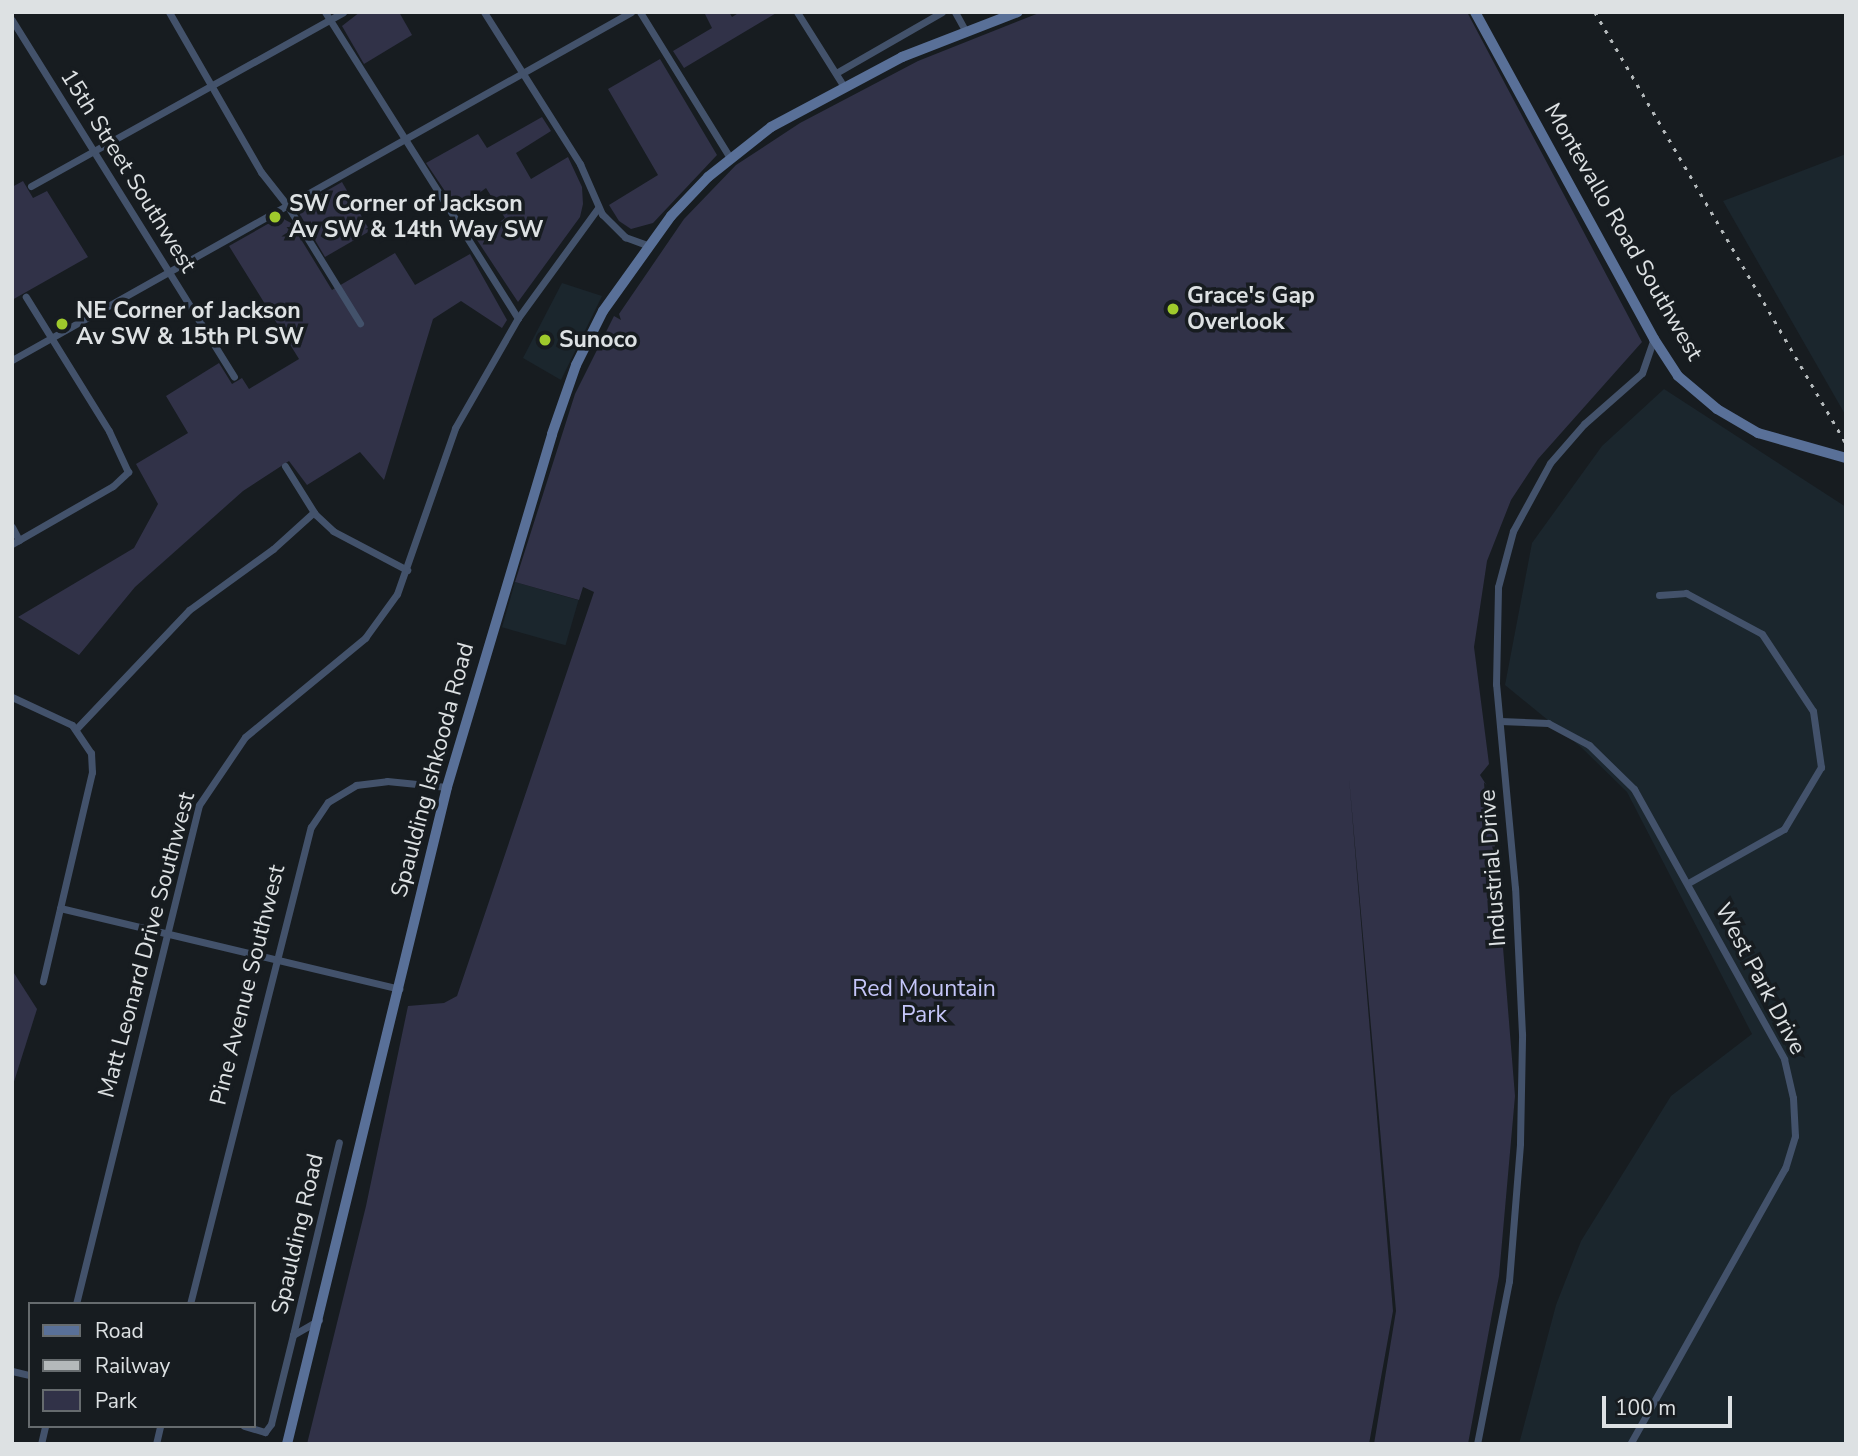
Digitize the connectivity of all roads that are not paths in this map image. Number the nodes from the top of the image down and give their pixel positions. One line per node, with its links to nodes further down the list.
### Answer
1 (169, 12): 17 (street)
2 (325, 12): 13 (street)
3 (343, 12): 13 (street)
4 (484, 12): 15 (street)
5 (631, 12): 15 (street)
6 (640, 12): 21 (street)
7 (797, 12): 16 (street)
8 (942, 12): 16 (street)
9 (955, 12): 14 (street)
10 (1018, 12): 14 (street)
11 (1475, 12): 31 (street, Montevallo Road Southwest)
12 (12, 20): 20 (street, 15th Street Southwest)
13 (330, 20): 17 (street); 19 (street)
14 (965, 30): 18 (street, Spaulding Ishkooda Road)
15 (522, 73): 19 (street); 24 (street)
16 (836, 73): 18 (street)
17 (212, 85): 20 (street); 23 (street)
18 (843, 85): 21 (street, Spaulding Ishkooda Road)
19 (404, 139): 23 (street); 28 (street)
20 (94, 152): 22 (street); 26 (street, 15th Street Southwest)
21 (730, 158): 25 (street, Spaulding Ishkooda Road)
22 (32, 186)
23 (287, 205): 26 (street); 29 (street)
24 (598, 208): 25 (street); 28 (street, Matt Leonard Drive Southwest)
25 (647, 245): 44 (street, Spaulding Ishkooda Road)
26 (168, 272): 30 (street); 33 (street, 15th Street Southwest)
27 (26, 297): 30 (street)
28 (519, 318): 39 (street, Matt Leonard Drive Southwest)
29 (360, 323)
30 (52, 338): 32 (street); 38 (street)
31 (1654, 340): 34 (street, Montevallo Road Southwest); 42 (street, Industrial Drive)
32 (12, 360)
33 (234, 377)
34 (1846, 458)
35 (285, 466): 36 (street)
36 (314, 512): 39 (street); 43 (street)
37 (12, 527): 38 (street)
38 (16, 542)
39 (407, 570): 47 (street, Matt Leonard Drive Southwest)
40 (1659, 595): 45 (street)
41 (12, 697): 43 (street)
42 (1500, 721): 45 (street, West Park Drive); 58 (street, Industrial Drive)
43 (76, 729): 46 (street)
44 (447, 788): 48 (street, Pine Avenue Southwest); 50 (street, Spaulding Ishkooda Road)
45 (1688, 883): 59 (street, West Park Drive)
46 (60, 908): 47 (street); 49 (street)
47 (168, 933): 48 (street); 52 (street, Matt Leonard Drive Southwest)
48 (276, 960): 50 (street); 53 (street, Pine Avenue Southwest)
49 (43, 981)
50 (399, 989): 54 (street, Spaulding Ishkooda Road)
51 (339, 1142): 55 (street, Spaulding Road)
52 (76, 1302)
53 (190, 1302)
54 (319, 1320): 55 (street, Spaulding Road); 57 (street, Spaulding Ishkooda Road)
55 (293, 1335): 56 (street, Spaulding Road)
56 (256, 1428)
57 (287, 1444)
58 (1477, 1444)
59 (1630, 1444)

